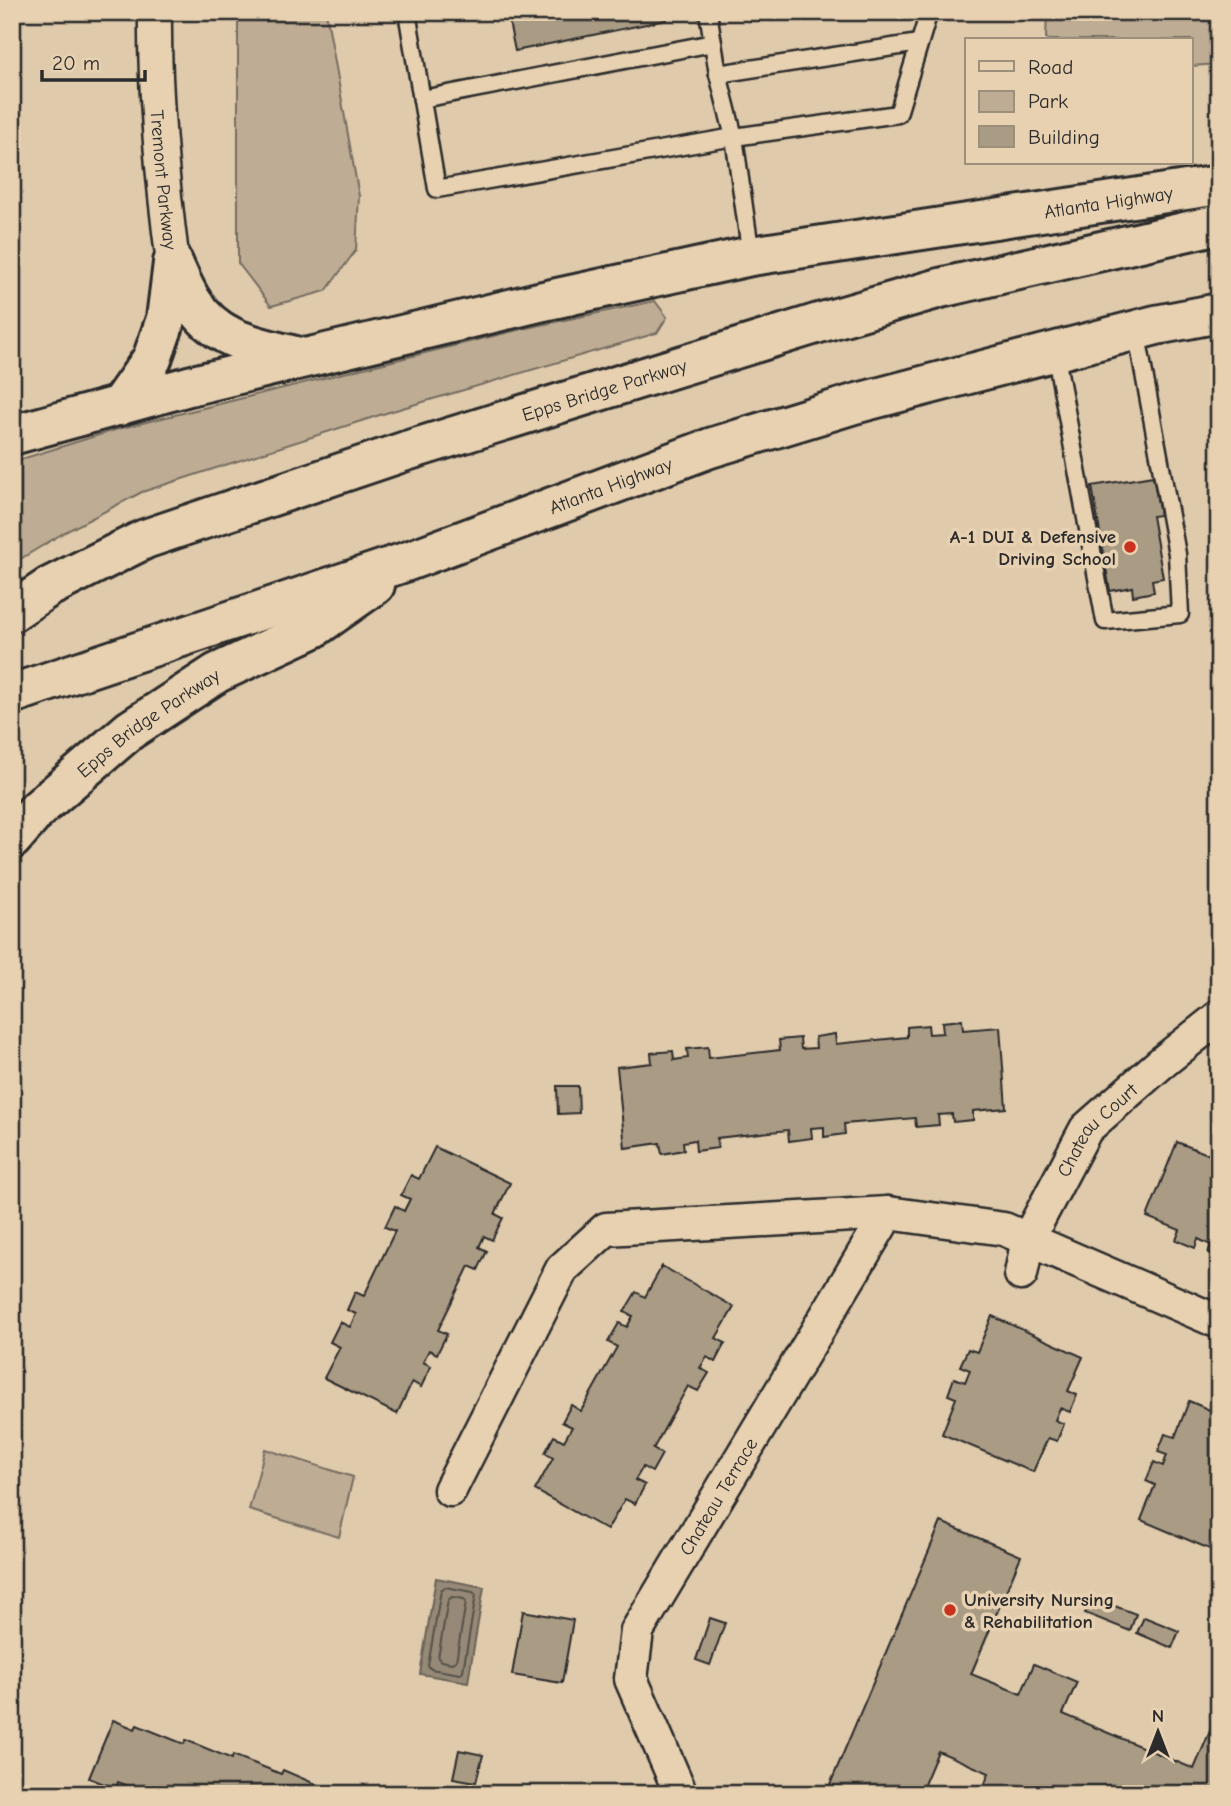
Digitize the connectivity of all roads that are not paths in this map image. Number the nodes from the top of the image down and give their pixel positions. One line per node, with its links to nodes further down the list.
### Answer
1 (155, 12): 13 (street, Tremont Parkway)
2 (407, 12): 8 (lane)
3 (708, 12): 5 (lane)
4 (929, 12): 6 (lane)
5 (713, 43): 7 (lane); 8 (lane)
6 (919, 43): 7 (lane); 9 (lane)
7 (718, 74): 9 (lane)
8 (422, 99): 9 (lane)
9 (734, 137): 12 (lane)
10 (1219, 185): 12 (main road, Atlanta Highway)
11 (1219, 224): 21 (main road, Epps Bridge Parkway)
12 (751, 256): 17 (main road, Atlanta Highway)
13 (173, 263): 17 (main road); 18 (main road)
14 (1219, 313): 15 (main road, Atlanta Highway)
15 (1136, 330): 16 (main road, Atlanta Highway); 16 (lane)
16 (1055, 351): 20 (main road, Atlanta Highway)
17 (304, 359): 18 (main road, Atlanta Highway)
18 (119, 406): 19 (main road, Atlanta Highway)
19 (12, 435)
20 (408, 561): 22 (main road, Atlanta Highway); 23 (main road, Epps Bridge Parkway)
21 (12, 612)
22 (12, 694)
23 (12, 839)
24 (1212, 1031): 26 (street, Chateau Court)
25 (888, 1213): 26 (street); 29 (street); 30 (street, Chateau Terrace)
26 (1028, 1239): 27 (street, Chateau Court); 28 (street)
27 (1021, 1274)
28 (1219, 1322)
29 (450, 1490)
30 (681, 1794)

